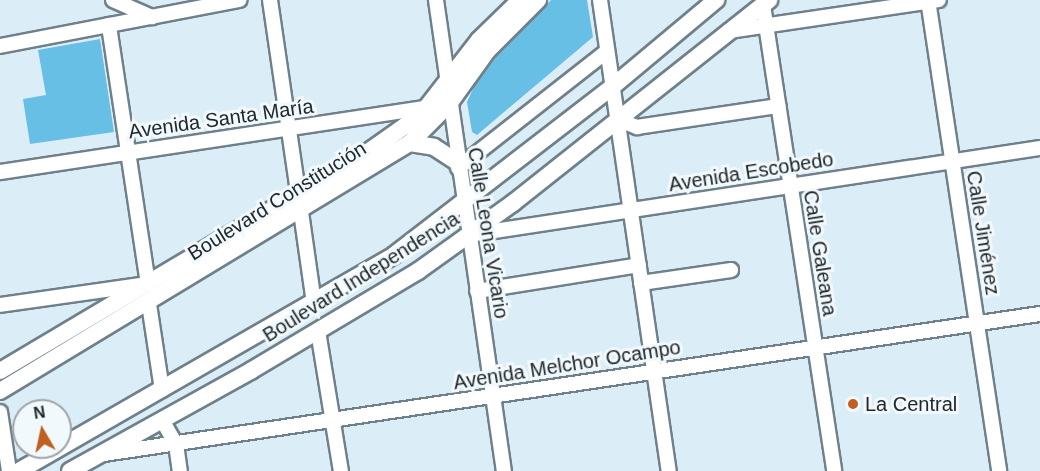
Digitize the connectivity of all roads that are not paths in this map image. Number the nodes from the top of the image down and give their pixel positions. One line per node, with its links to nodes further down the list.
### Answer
1 (112, 0): 11 (street)
2 (240, 0): 11 (street)
3 (270, 0): 23 (street)
4 (436, 0): 17 (street, Calle Leona Vicario)
5 (520, 0): 17 (main road, Boulevard Constitución)
6 (538, 0): 19 (main road, Boulevard Constitución)
7 (600, 0): 16 (street)
8 (716, 0): 18 (main road, Boulevard Independencia)
9 (932, 1): 13 (street); 27 (street, Calle Jiménez)
10 (765, 2): 13 (street, Calle Galeana); 14 (main road, Boulevard Independencia)
11 (152, 17): 12 (street)
12 (109, 26): 15 (street); 26 (street)
13 (766, 26): 14 (street); 20 (street, Calle Galeana)
14 (727, 32): 22 (main road, Boulevard Independencia)
15 (0, 46)
16 (607, 51): 18 (street); 28 (street)
17 (445, 81): 19 (street, Calle Leona Vicario); 21 (main road, Boulevard Constitución)
18 (612, 87): 22 (street); 32 (main road, Boulevard Independencia)
19 (449, 104): 21 (street, Avenida Santa María); 24 (main road, Boulevard Constitución); 28 (street, Calle Leona Vicario)
20 (778, 105): 22 (street); 30 (street, Calle Galeana)
21 (427, 107): 23 (street, Avenida Santa María); 31 (main road, Boulevard Constitución)
22 (617, 119): 33 (street); 35 (main road, Boulevard Independencia)
23 (289, 129): 26 (street, Avenida Santa María); 31 (street)
24 (410, 143): 28 (main road); 34 (main road, Boulevard Constitución)
25 (1040, 148): 27 (street, Avenida Escobedo)
26 (126, 153): 29 (street, Avenida Santa María); 39 (street)
27 (953, 162): 30 (street, Avenida Escobedo); 45 (street, Calle Jiménez)
28 (458, 165): 32 (street, Calle Leona Vicario)
29 (0, 172)
30 (790, 186): 33 (street, Avenida Escobedo); 47 (street, Calle Galeana)
31 (298, 193): 39 (main road, Boulevard Constitución)
32 (464, 204): 35 (street, Calle Leona Vicario); 41 (main road, Boulevard Independencia)
33 (631, 210): 35 (street, Avenida Escobedo); 36 (street)
34 (301, 212): 41 (street); 42 (main road, Boulevard Constitución)
35 (468, 235): 40 (street, Calle Leona Vicario); 46 (main road, Boulevard Independencia)
36 (639, 266): 38 (street); 40 (street)
37 (732, 270): 38 (street)
38 (641, 283): 49 (street)
39 (148, 284): 43 (street); 48 (main road, Boulevard Constitución)
40 (477, 291): 52 (street, Calle Leona Vicario)
41 (314, 303): 50 (main road, Boulevard Independencia)
42 (149, 304): 50 (street); 51 (main road, Boulevard Constitución)
43 (0, 305)
44 (1040, 314): 45 (street, Avenida Melchor Ocampo)
45 (977, 323): 47 (street, Avenida Melchor Ocampo); 66 (street, Calle Jiménez)
46 (318, 331): 54 (main road, Boulevard Independencia); 55 (street)
47 (815, 348): 49 (street, Avenida Melchor Ocampo); 65 (street, Calle Galeana)
48 (0, 371)
49 (654, 372): 52 (street, Avenida Melchor Ocampo); 64 (street)
50 (162, 390): 59 (main road, Boulevard Independencia)
51 (0, 391)
52 (492, 396): 55 (street, Avenida Melchor Ocampo); 63 (street, Calle Leona Vicario)
53 (0, 412): 58 (street)
54 (162, 420): 56 (street); 57 (main road, Boulevard Independencia)
55 (334, 420): 56 (street, Avenida Melchor Ocampo); 62 (street)
56 (176, 444): 57 (street, Avenida Melchor Ocampo); 61 (street)
57 (99, 455): 60 (main road, Boulevard Independencia)
58 (9, 471)
59 (19, 471)
60 (70, 471)
61 (180, 471)
62 (341, 471)
63 (504, 471)
64 (669, 471)
65 (834, 471)
66 (999, 471)

